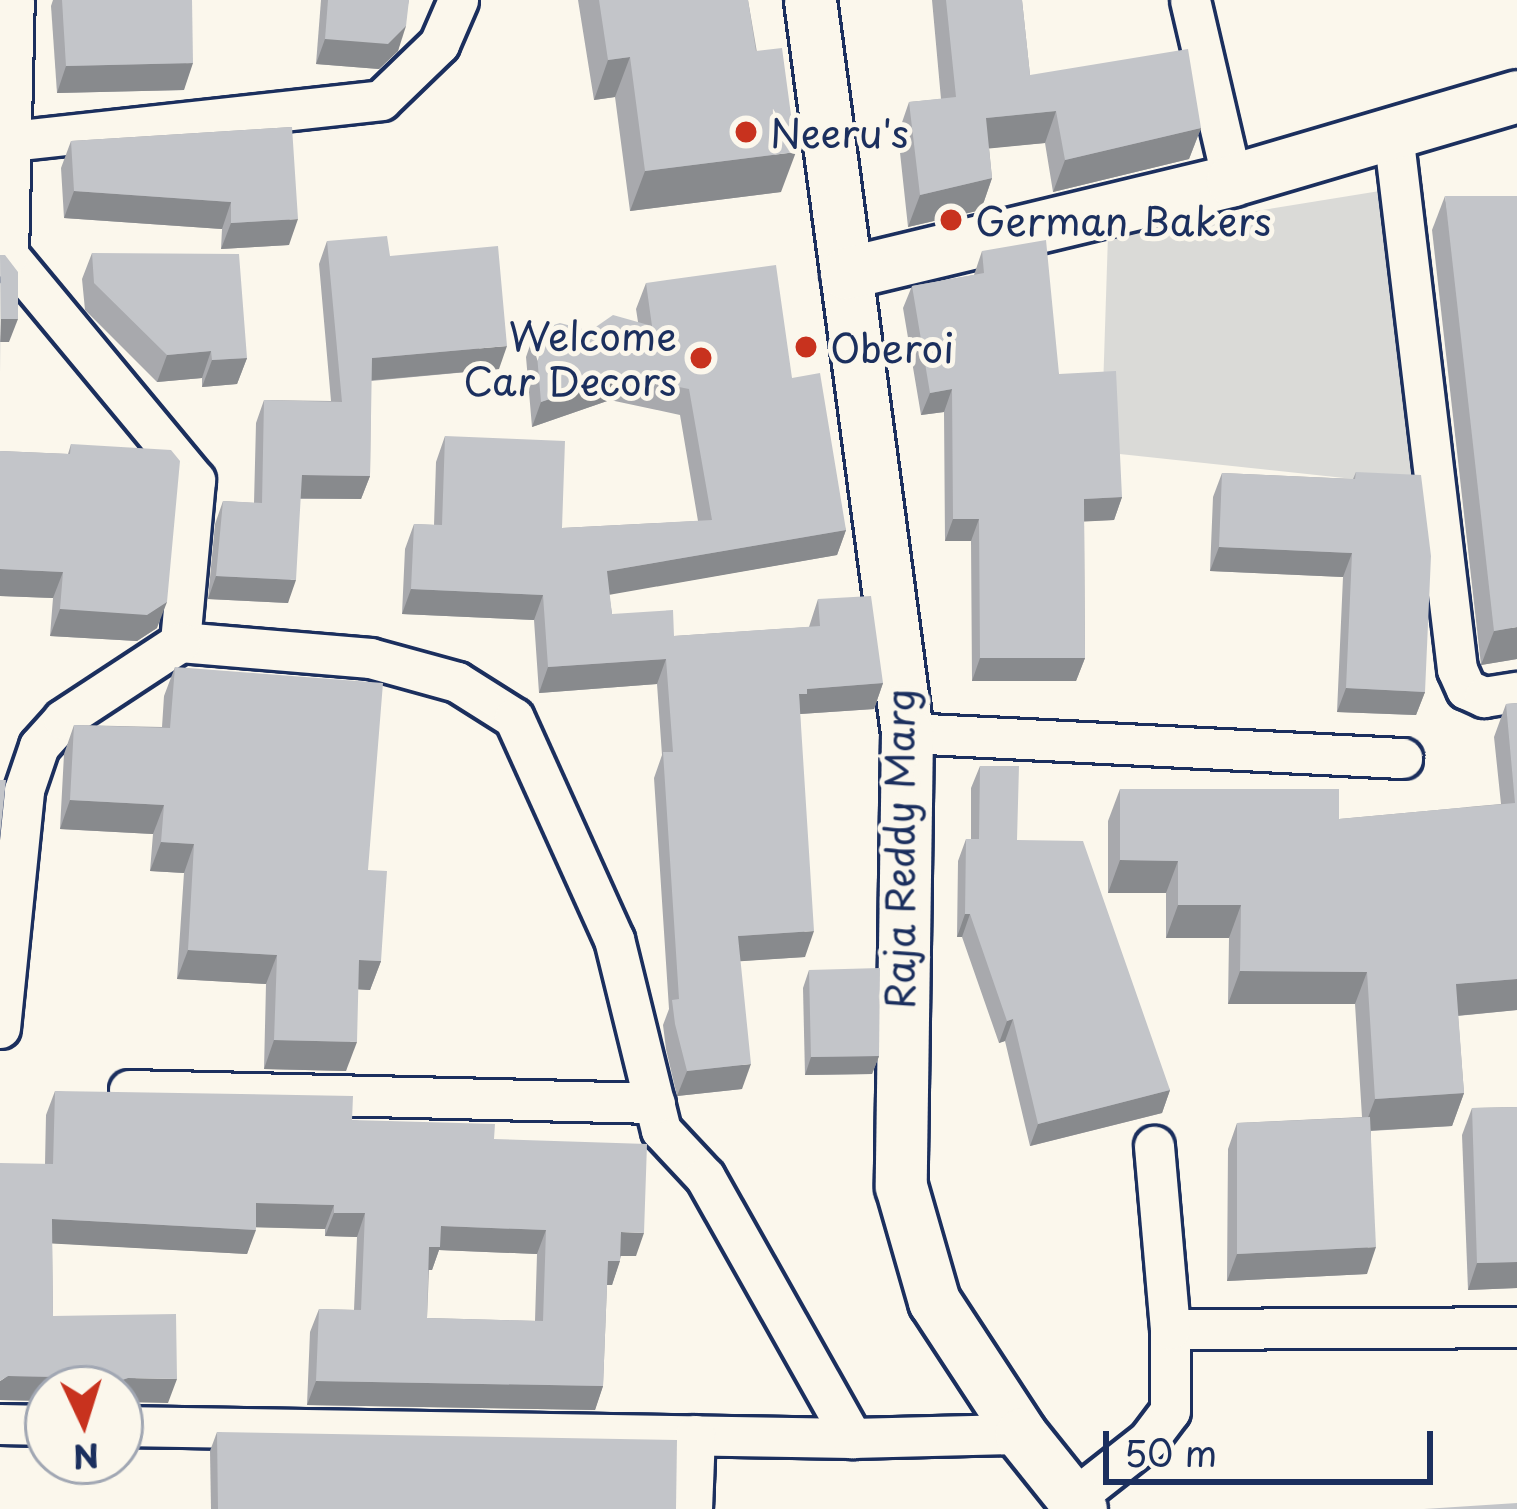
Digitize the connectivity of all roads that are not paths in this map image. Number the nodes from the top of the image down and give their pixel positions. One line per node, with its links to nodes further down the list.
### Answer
1 (14, 0): 7 (street)
2 (458, 0): 7 (street)
3 (810, 0): 10 (street, Raja Reddy Marg)
4 (1190, 0): 8 (street)
5 (1516, 102): 6 (street)
6 (1393, 133): 8 (street); 12 (street)
7 (11, 141): 9 (street)
8 (1232, 180): 10 (street)
9 (4, 255): 11 (street)
10 (846, 273): 13 (street, Raja Reddy Marg)
11 (180, 642): 15 (street); 17 (street)
12 (1517, 692)
13 (907, 734): 14 (street); 22 (street, Raja Reddy Marg)
14 (1402, 758)
15 (0, 1028)
16 (128, 1090): 17 (street)
17 (655, 1102): 24 (street)
18 (1154, 1146): 20 (street)
19 (1517, 1327): 20 (street)
20 (1170, 1329): 25 (street)
21 (144, 1426): 23 (street)
22 (1021, 1434): 24 (street); 25 (street, Raja Reddy Marg)
23 (695, 1435): 24 (street); 26 (street)
24 (852, 1438)
25 (1077, 1504)
26 (692, 1509)

